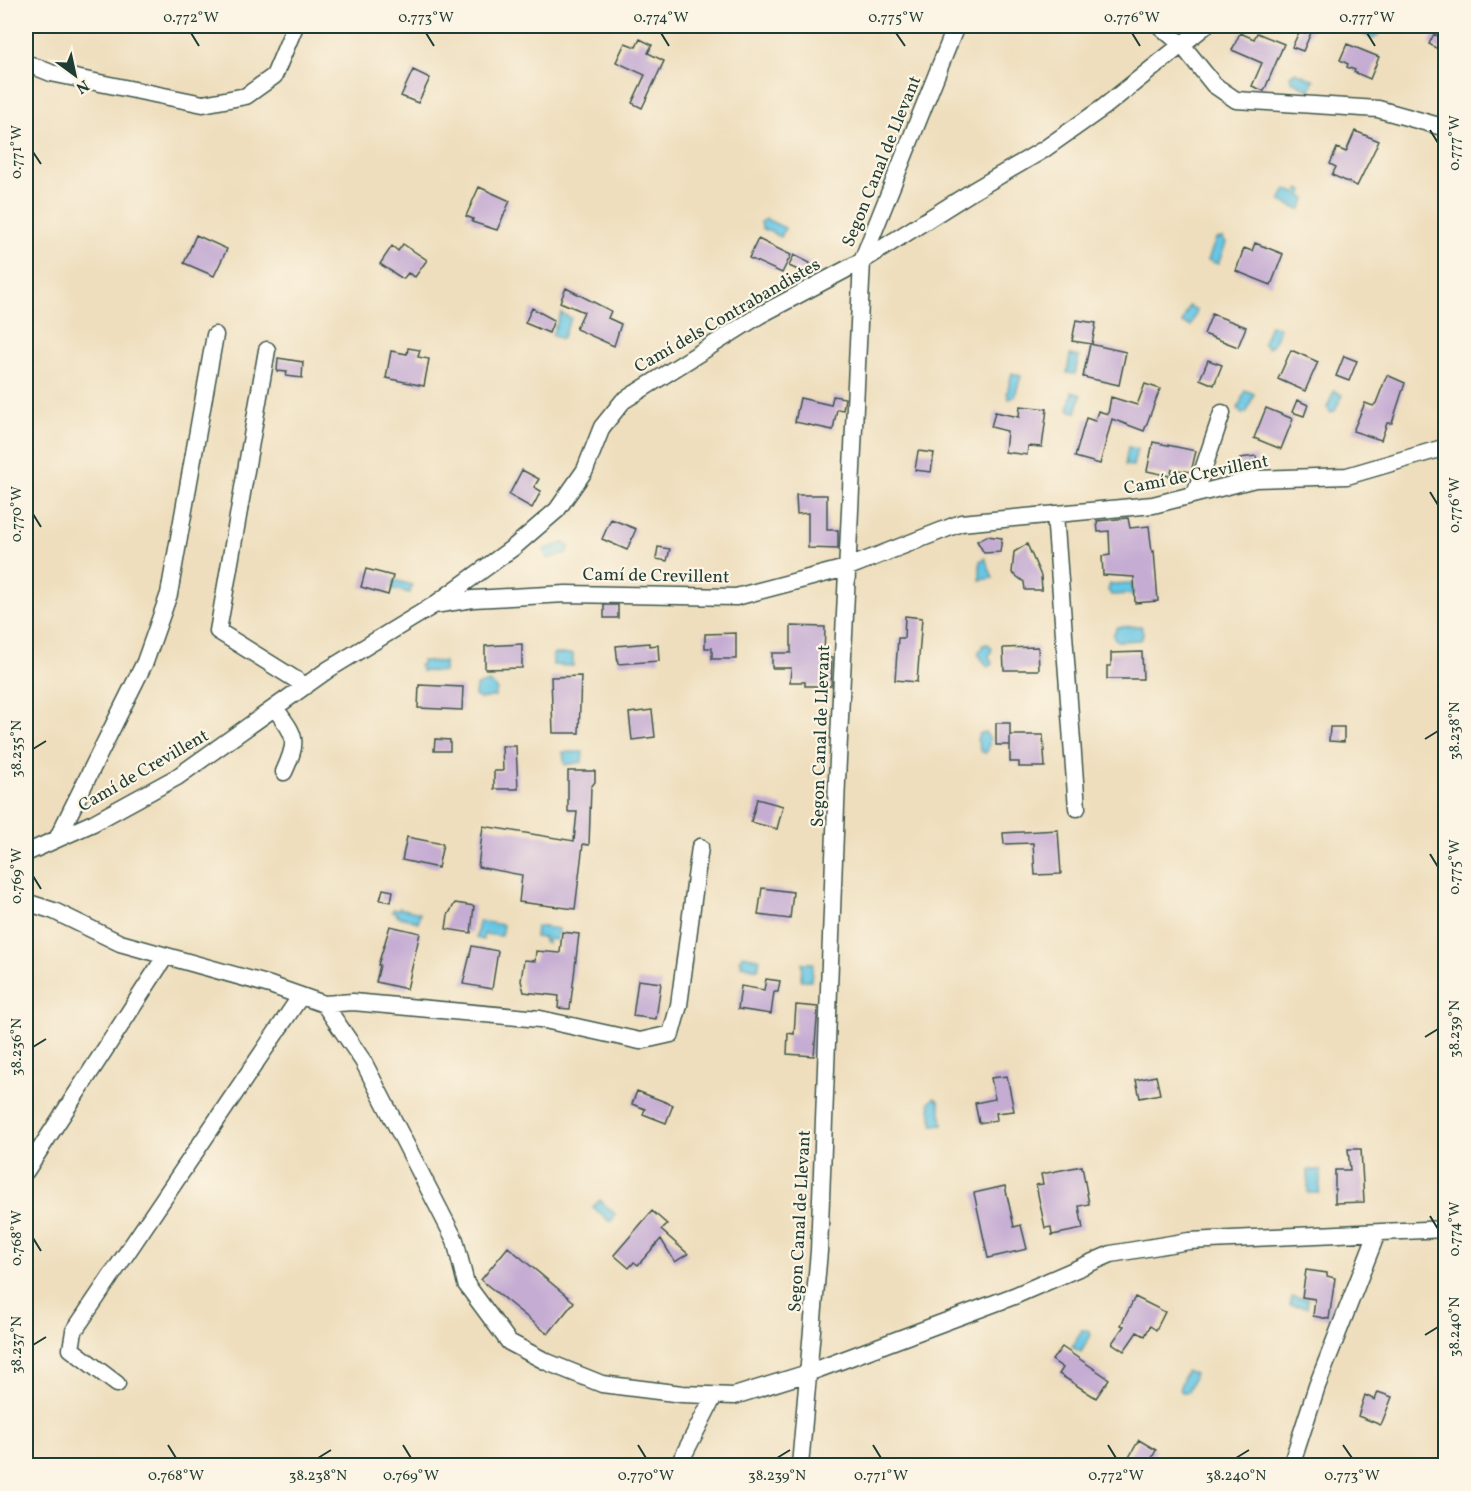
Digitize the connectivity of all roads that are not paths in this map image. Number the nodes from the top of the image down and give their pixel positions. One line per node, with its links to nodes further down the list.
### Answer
1 (295, 26): 6 (street)
2 (956, 26): 8 (street, Segon Canal de Llevant)
3 (1160, 26): 5 (street)
4 (1205, 26): 5 (street, Camí dels Contrabandistes)
5 (1182, 45): 7 (street); 8 (street, Camí dels Contrabandistes)
6 (26, 63)
7 (1446, 128)
8 (862, 261): 15 (street, Segon Canal de Llevant); 16 (street, Camí dels Contrabandistes)
9 (215, 335): 21 (street)
10 (267, 350): 17 (street)
11 (1222, 413): 13 (street)
12 (1446, 447): 13 (street, Camí de Crevillent)
13 (1195, 494): 14 (street, Camí de Crevillent)
14 (1055, 514): 15 (street, Camí de Crevillent); 20 (street)
15 (846, 568): 16 (street, Camí de Crevillent); 31 (street, Segon Canal de Llevant)
16 (434, 605): 17 (street, Camí de Crevillent)
17 (306, 686): 18 (street, Camí de Crevillent)
18 (275, 708): 19 (street); 21 (street, Camí de Crevillent)
19 (284, 772)
20 (1077, 808)
21 (57, 839): 23 (street, Camí de Crevillent)
22 (700, 847): 27 (street)
23 (26, 853)
24 (26, 902): 25 (street)
25 (165, 957): 26 (street); 28 (street)
26 (300, 997): 27 (street); 32 (street)
27 (324, 1004): 33 (street)
28 (26, 1171)
29 (1446, 1229): 30 (street)
30 (1377, 1233): 31 (street); 36 (street)
31 (808, 1373): 33 (street); 35 (street, Segon Canal de Llevant)
32 (117, 1384)
33 (714, 1396): 34 (street)
34 (678, 1466)
35 (800, 1466)
36 (1291, 1466)

